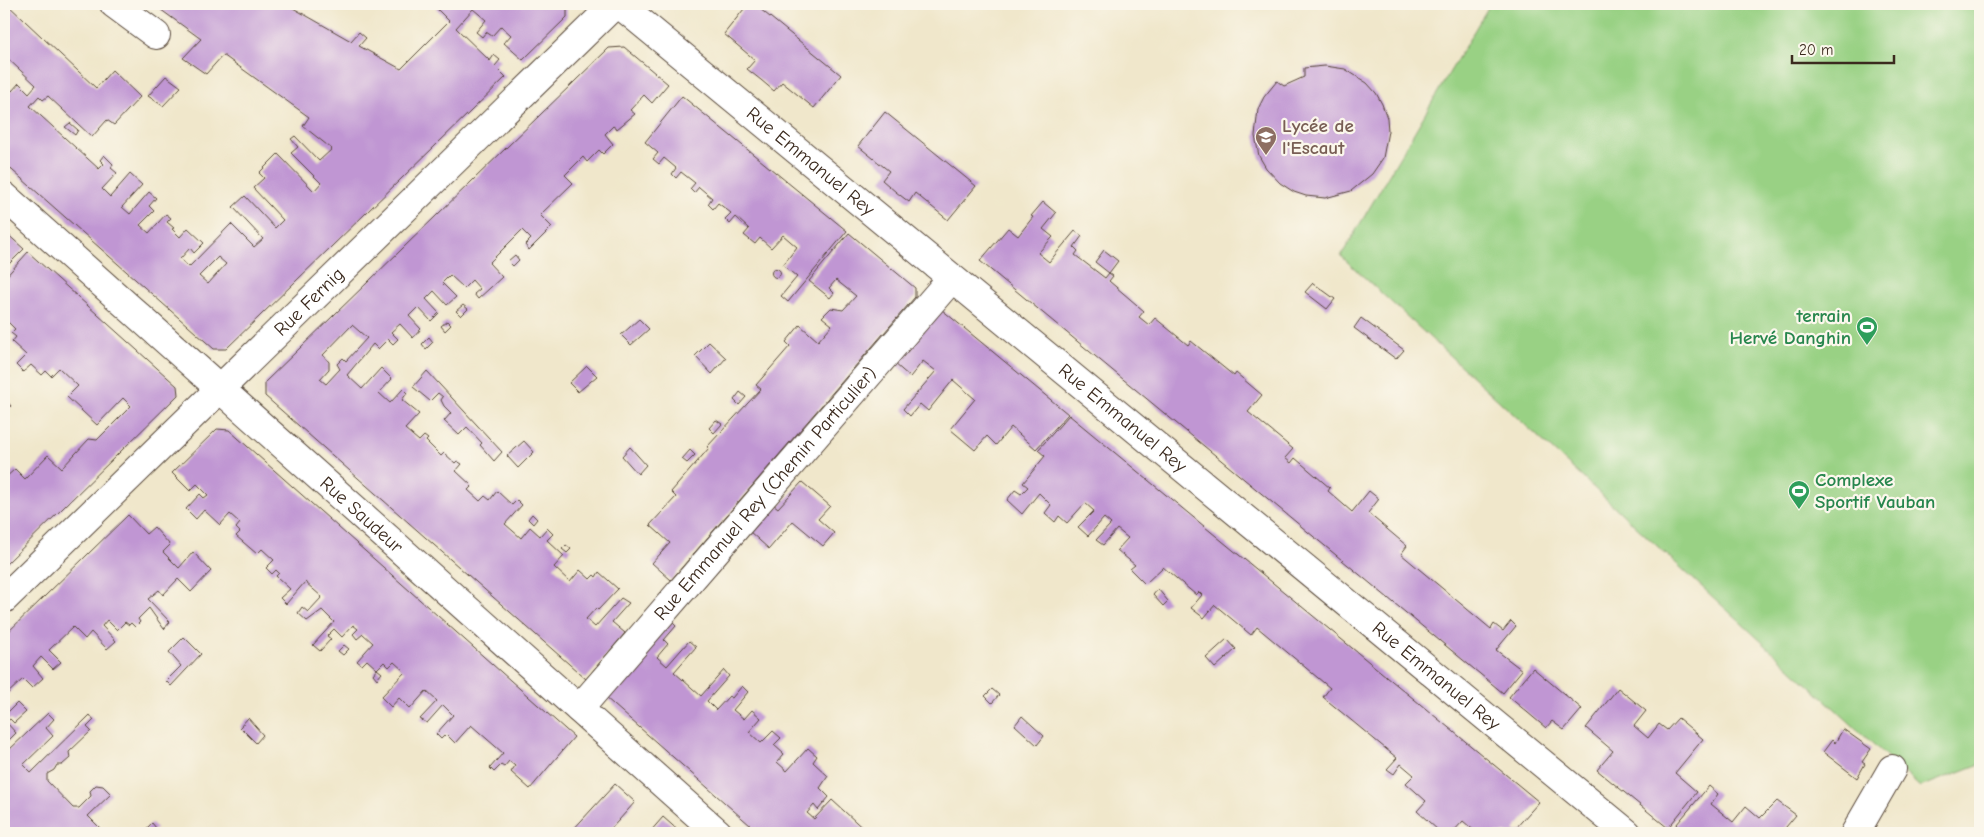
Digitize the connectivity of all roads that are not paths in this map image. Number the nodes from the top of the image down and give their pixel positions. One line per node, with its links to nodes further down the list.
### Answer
1 (114, 4): 4 (street)
2 (615, 4): 7 (street, Rue Fernig)
3 (619, 4): 6 (street, Rue Emmanuel Rey)
4 (156, 35)
5 (4, 196): 7 (street, Rue Saudeur)
6 (951, 279): 9 (street, Rue Emmanuel Rey (Chemin Particulier)); 12 (street, Rue Emmanuel Rey)
7 (220, 388): 8 (street, Rue Fernig); 9 (street, Rue Saudeur)
8 (4, 599)
9 (579, 709): 11 (street, Rue Saudeur)
10 (1892, 769): 13 (street)
11 (718, 833)
12 (1628, 833)
13 (1856, 833)

